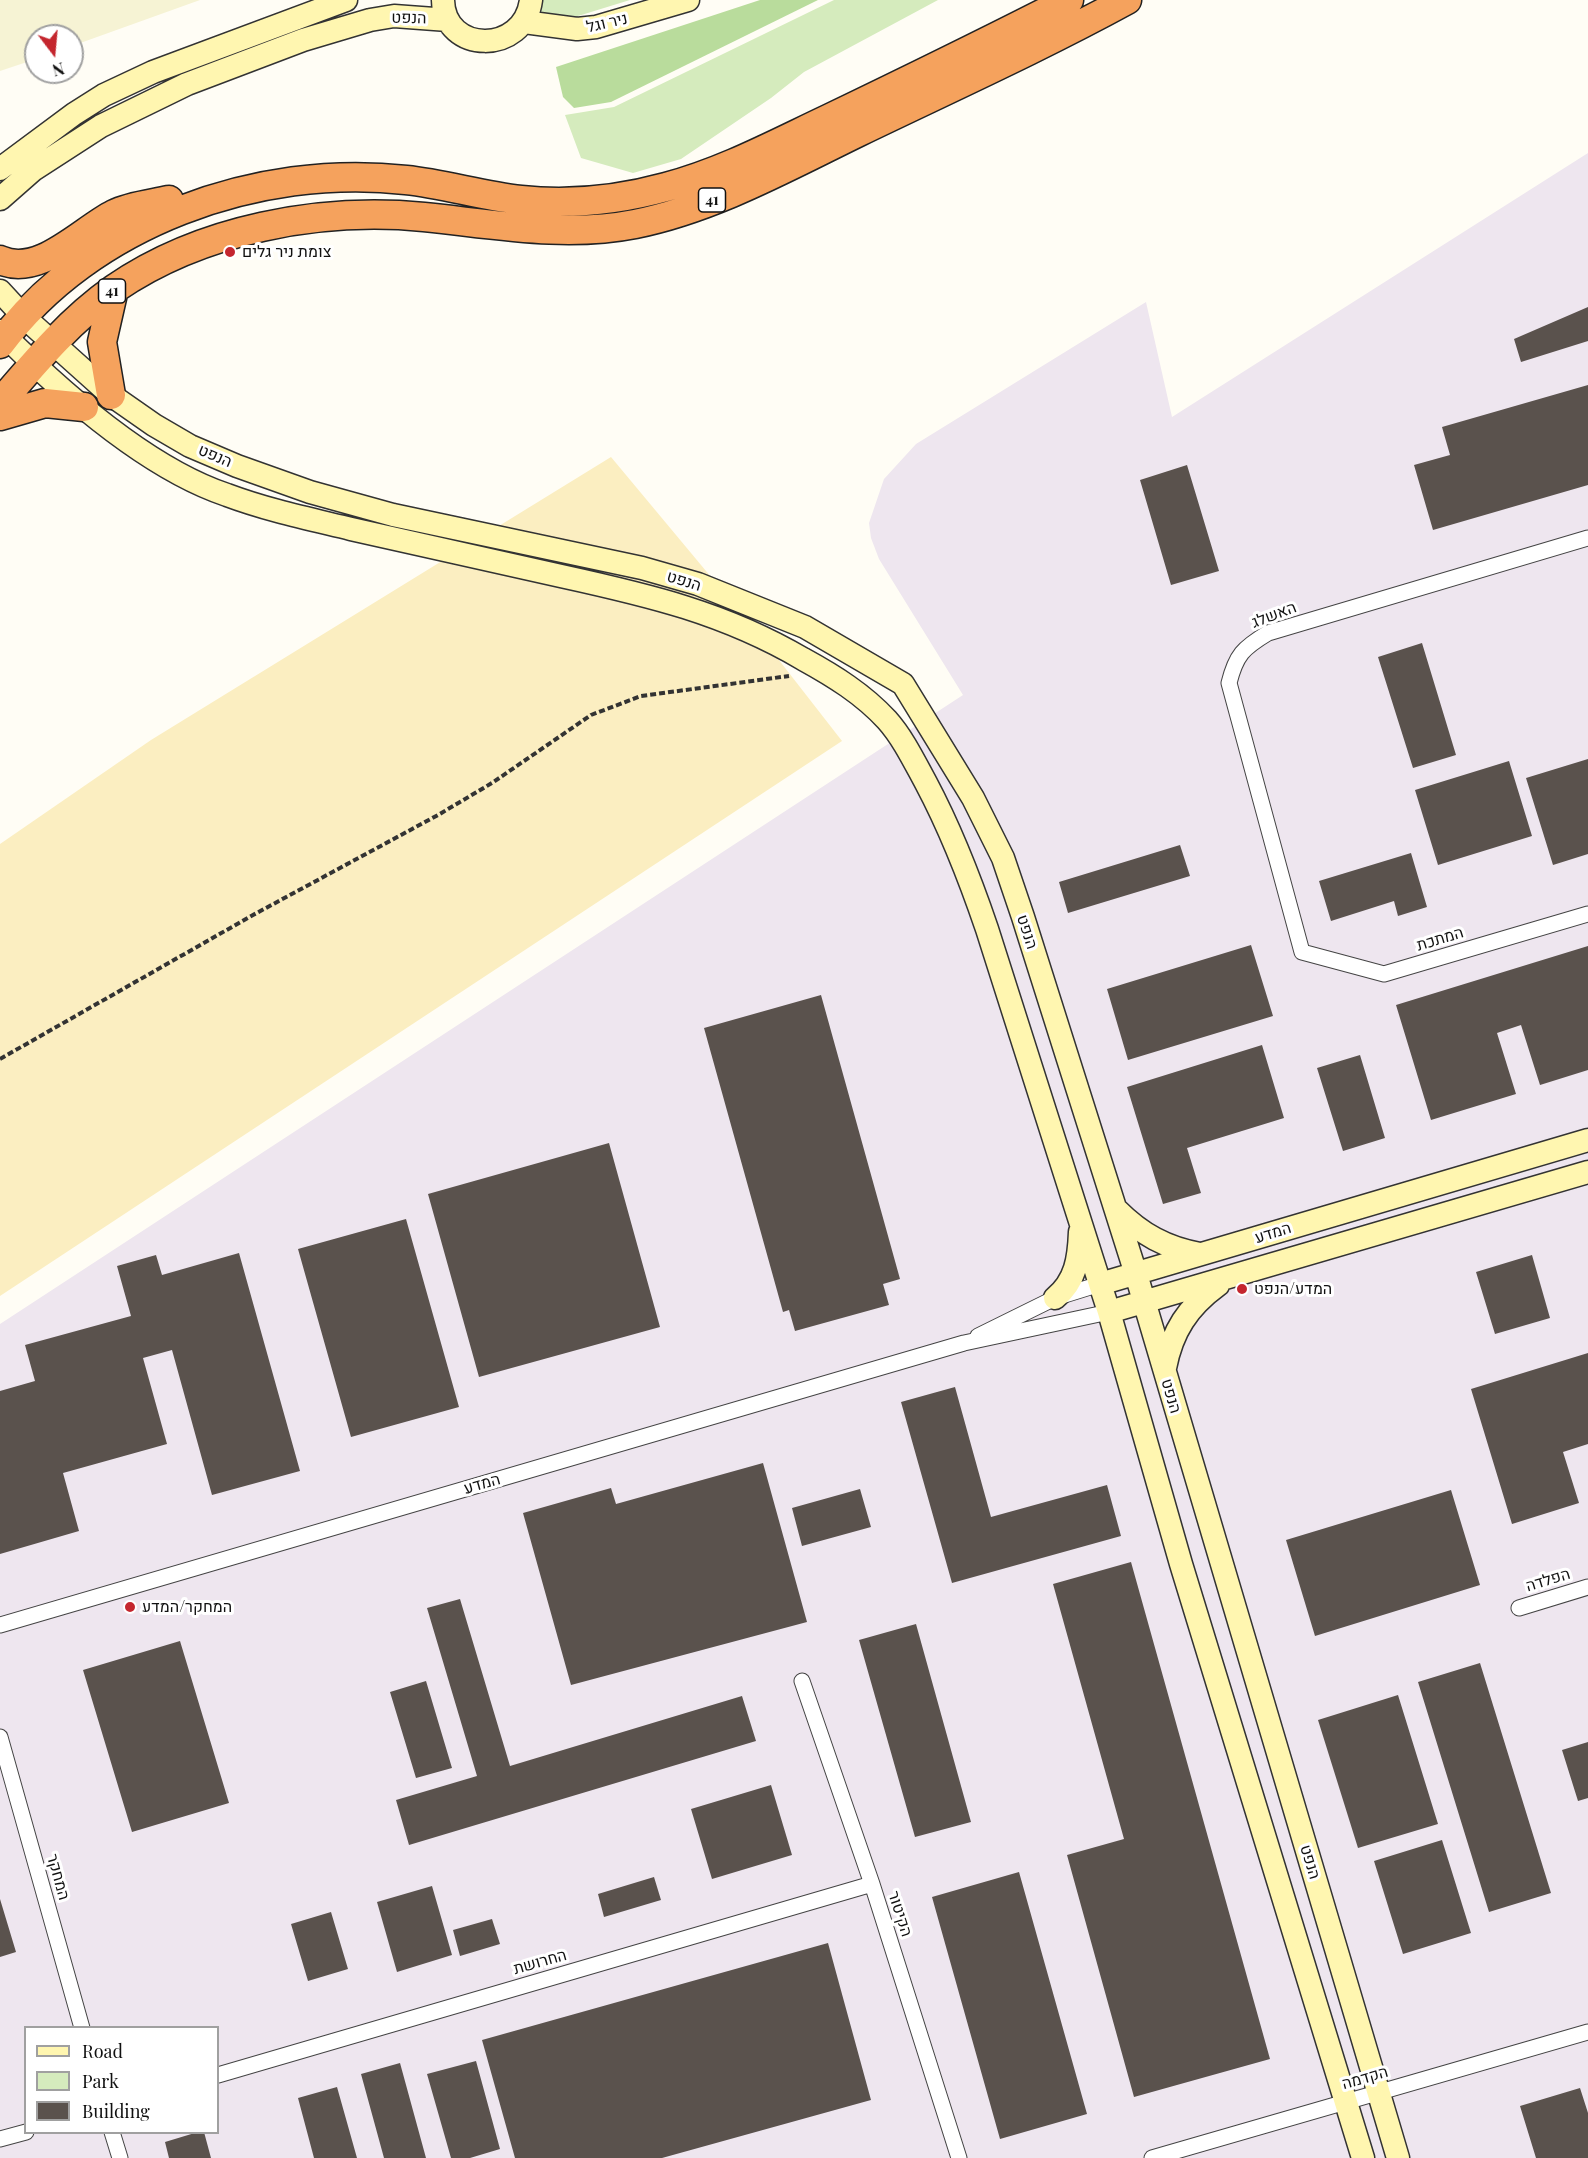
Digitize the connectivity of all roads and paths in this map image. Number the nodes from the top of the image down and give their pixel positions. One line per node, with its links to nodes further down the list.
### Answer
1 (346, 0): 9 (street)
2 (531, 0): 8 (street)
3 (688, 0): 8 (street, ניר וגל)
4 (1069, 0): 10 (highway, 41)
5 (1127, 0): 13 (highway, 41)
6 (368, 10): 7 (street, הנפט); 11 (street, הנפט)
7 (446, 10): 8 (street)
8 (524, 22)
9 (0, 169)
10 (225, 196): 12 (highway); 15 (highway, 41)
11 (0, 199)
12 (0, 260)
13 (114, 289): 16 (highway, 41); 17 (highway)
14 (0, 291): 15 (street, הנפט)
15 (8, 332): 16 (street, הנפט)
16 (44, 352): 17 (street, הנפט); 18 (highway, 41); 19 (street, הנפט)
17 (111, 394): 28 (street, הנפט)
18 (0, 403)
19 (84, 407): 20 (highway); 22 (street, הנפט)
20 (0, 416)
21 (1588, 538): 24 (street, האשלג)
22 (826, 672): 25 (path); 29 (street, הנפט)
23 (1588, 914): 24 (street, המתכת)
24 (1302, 952)
25 (0, 1059)
26 (1588, 1140): 30 (street, המדע)
27 (1588, 1172): 32 (street, המדע)
28 (1115, 1208): 30 (street); 31 (street, הנפט)
29 (1080, 1222): 33 (street, הנפט); 34 (street)
30 (1201, 1255): 31 (street, המדע)
31 (1136, 1274): 33 (street, המדע); 35 (street, הנפט)
32 (1225, 1279): 35 (street, המדע); 38 (street)
33 (1100, 1284): 34 (street, המדע); 36 (street, הנפט)
34 (1055, 1298): 37 (street, המדע)
35 (1145, 1302): 36 (street, המדע); 38 (street, הנפט)
36 (1109, 1312): 37 (street, המדע); 49 (street, הנפט)
37 (964, 1342): 41 (street, המדע)
38 (1165, 1372): 48 (street, הנפט)
39 (1588, 1587): 40 (street, הפלדה)
40 (1519, 1608)
41 (0, 1625)
42 (802, 1682): 44 (street, הקיטור)
43 (0, 1737): 45 (street, המחקר)
44 (872, 1884): 47 (street, החרושת); 54 (street, הקיטור)
45 (81, 2026)
46 (1588, 2032): 48 (street, הקדמה)
47 (219, 2075)
48 (1378, 2093): 49 (street, הקדמה); 57 (street, הנפט)
49 (1347, 2102): 55 (street, הקדמה); 56 (street, הנפט)
50 (24, 2133): 52 (street)
51 (112, 2134): 53 (street)
52 (0, 2139)
53 (120, 2158)
54 (959, 2158)
55 (1152, 2158)
56 (1364, 2158)
57 (1398, 2158)

